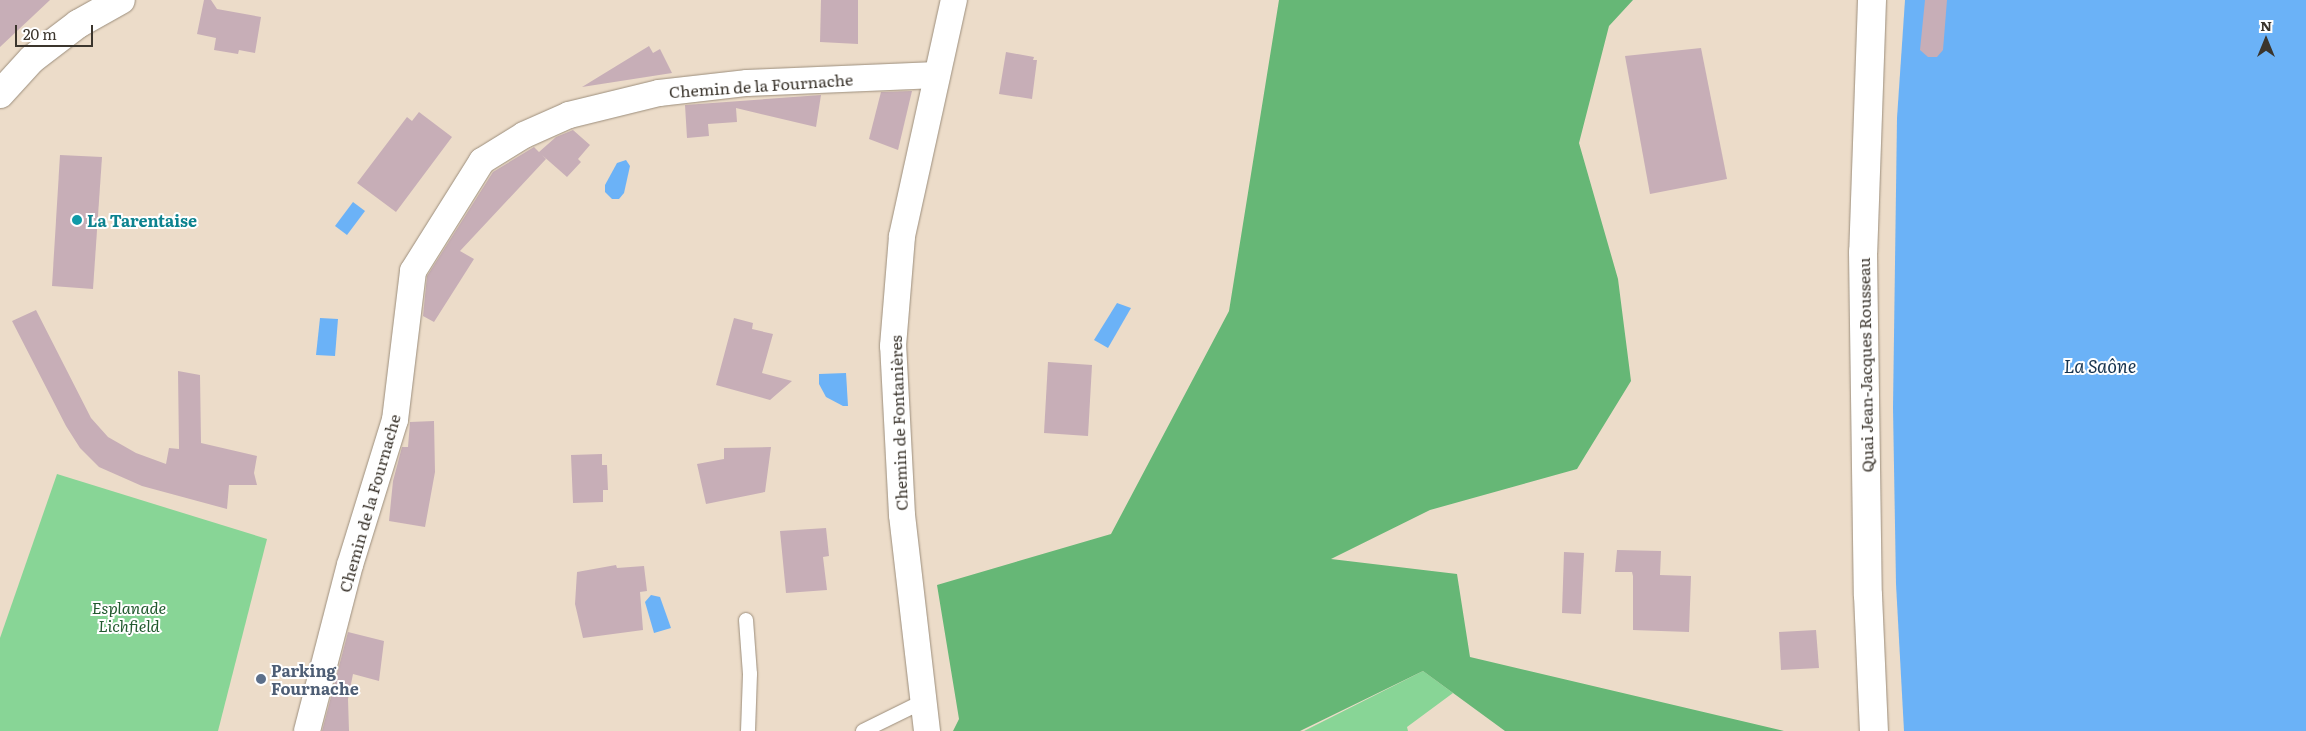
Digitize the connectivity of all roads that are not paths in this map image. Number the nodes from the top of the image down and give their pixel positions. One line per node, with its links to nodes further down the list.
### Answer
1 (121, 0): 5 (street)
2 (954, 0): 4 (street, Chemin de Fontanières)
3 (1872, 0): 12 (street, Quai Jean-Jacques Rousseau)
4 (937, 75): 7 (street, Chemin de Fontanières); 8 (street, Chemin de la Fournache)
5 (0, 94)
6 (746, 620): 9 (lane)
7 (922, 702): 10 (lane); 11 (street, Chemin de Fontanières)
8 (307, 731)
9 (748, 731)
10 (863, 731)
11 (927, 731)
12 (1874, 731)

